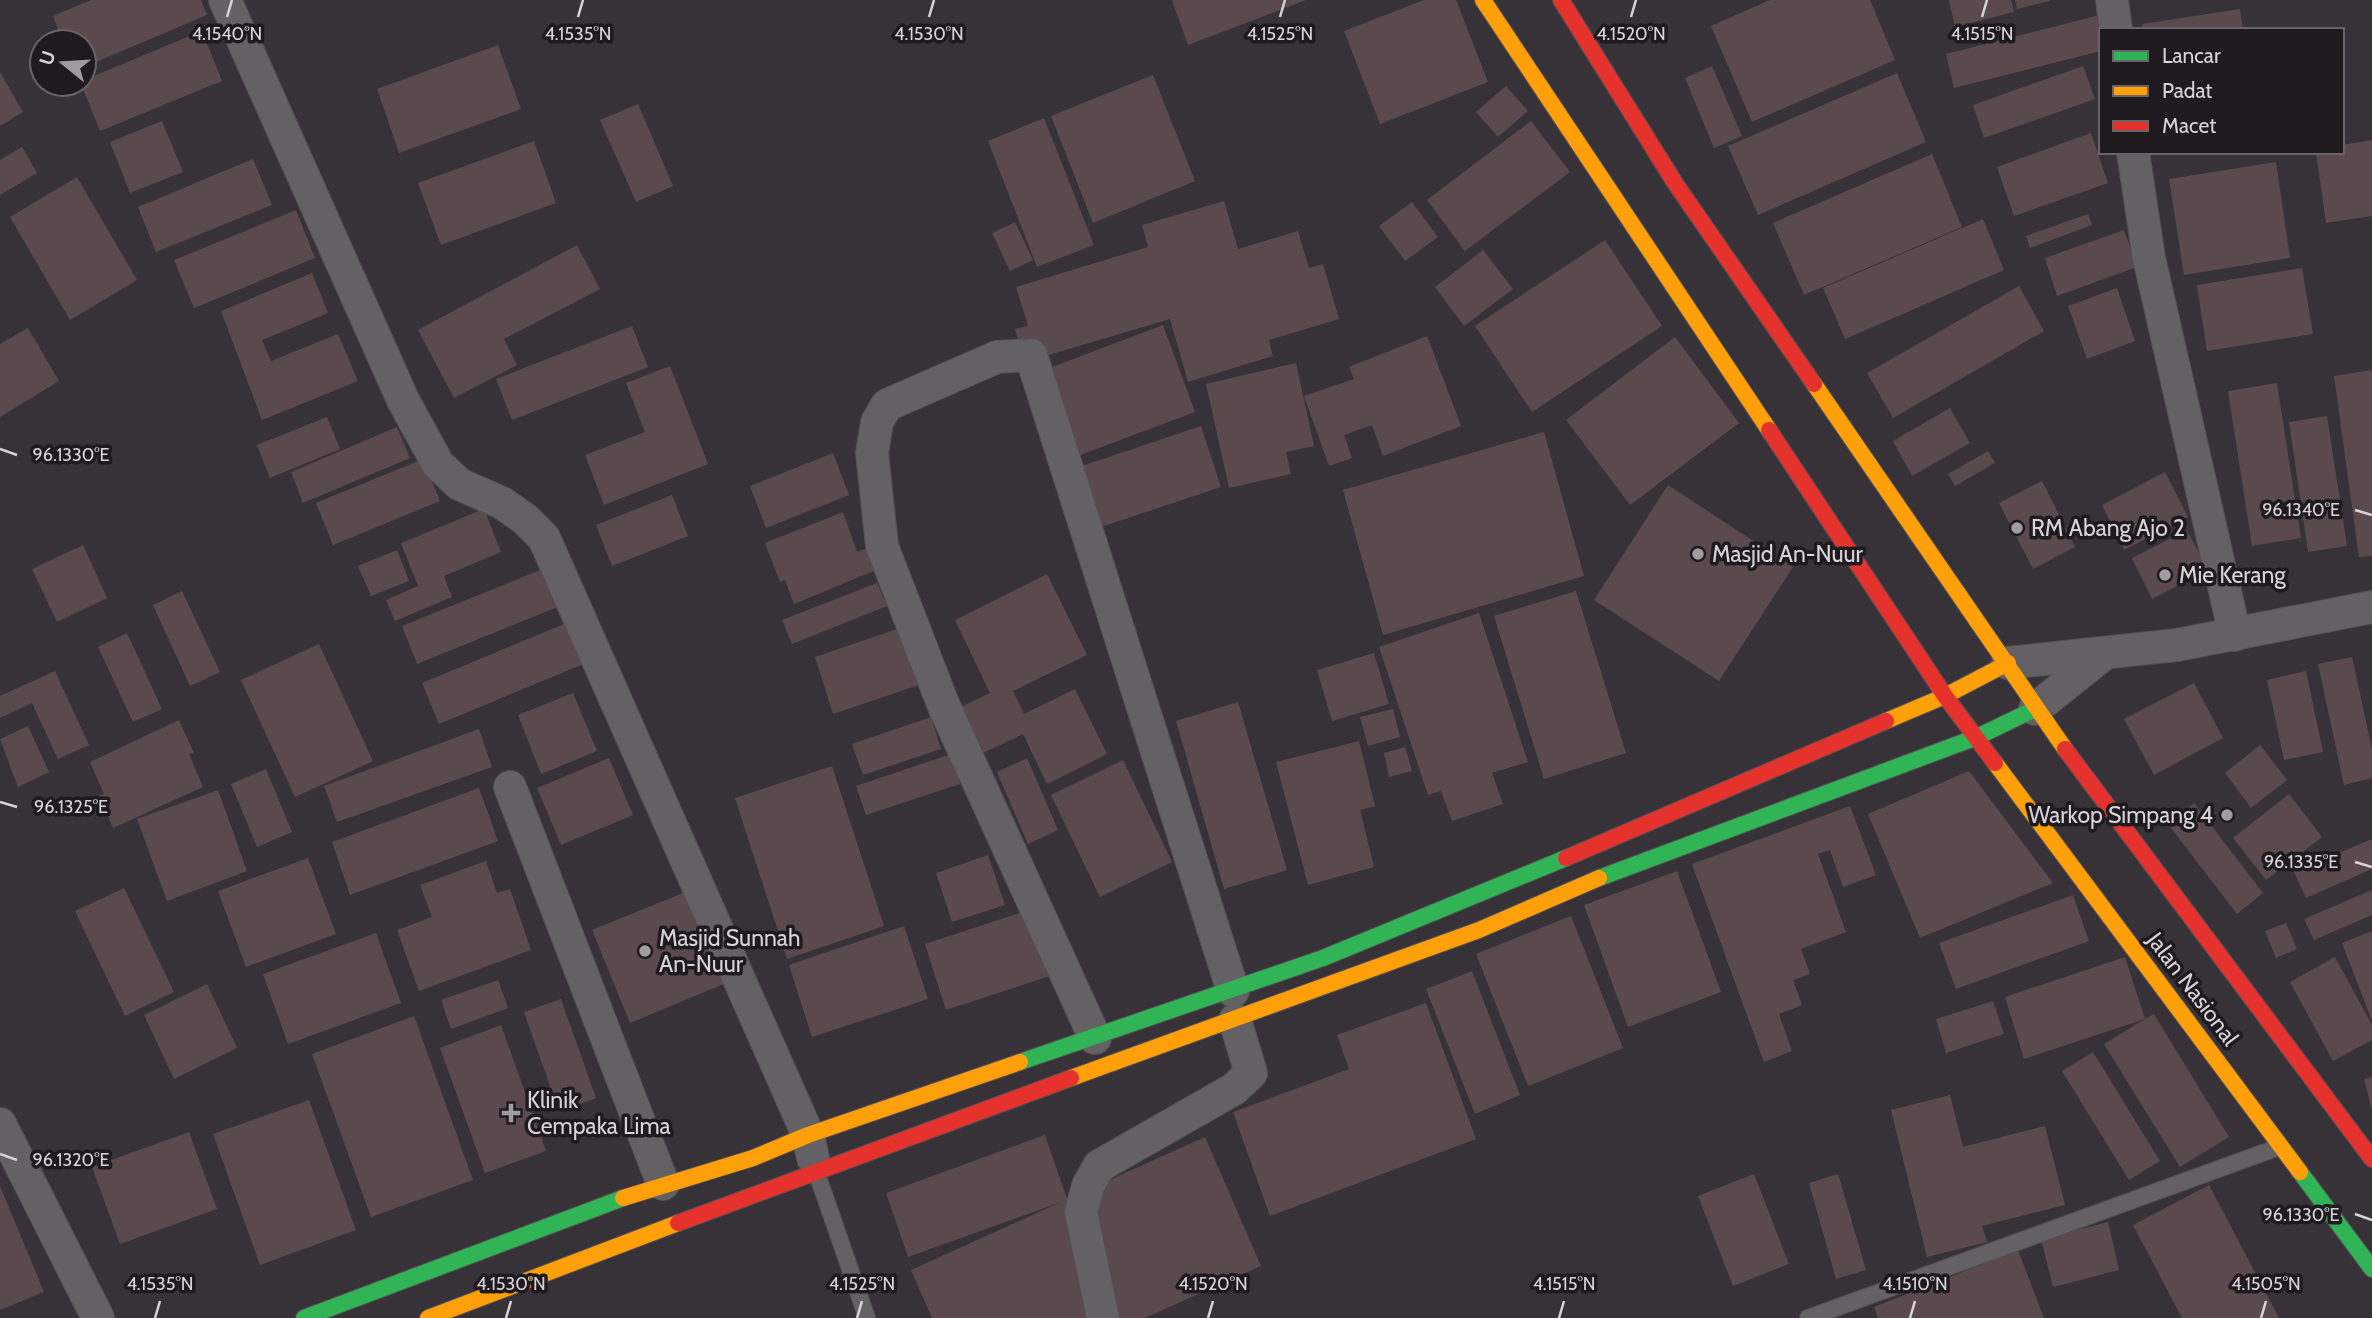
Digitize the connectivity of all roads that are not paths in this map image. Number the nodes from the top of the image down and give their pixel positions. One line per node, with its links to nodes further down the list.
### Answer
1 (225, 0): 18 (street)
2 (1483, 0): 11 (highway, Jalan Nasional)
3 (1561, 0): 10 (highway, Jalan Nasional)
4 (2112, 0): 5 (street)
5 (2116, 28)
6 (2133, 154): 8 (street)
7 (2372, 607): 8 (street)
8 (2235, 635): 9 (street)
9 (2105, 653): 10 (street); 12 (street)
10 (2008, 663): 11 (highway); 12 (highway, Jalan Nasional)
11 (1945, 696): 13 (highway, Jalan Nasional); 15 (highway)
12 (2035, 709): 13 (highway); 20 (highway, Jalan Nasional)
13 (1977, 737): 15 (highway); 19 (highway, Jalan Nasional)
14 (510, 787): 22 (street)
15 (1234, 1006): 16 (highway); 16 (street); 21 (highway); 28 (street)
16 (1095, 1038): 18 (highway)
17 (0, 1124): 24 (street)
18 (808, 1135): 21 (street); 22 (highway)
19 (2282, 1146): 23 (highway, Jalan Nasional); 29 (lane)
20 (2372, 1159)
21 (816, 1171): 26 (highway); 27 (lane)
22 (663, 1184): 25 (highway)
23 (2372, 1269)
24 (98, 1318)
25 (304, 1318)
26 (428, 1318)
27 (867, 1318)
28 (1103, 1318)
29 (1808, 1318)

